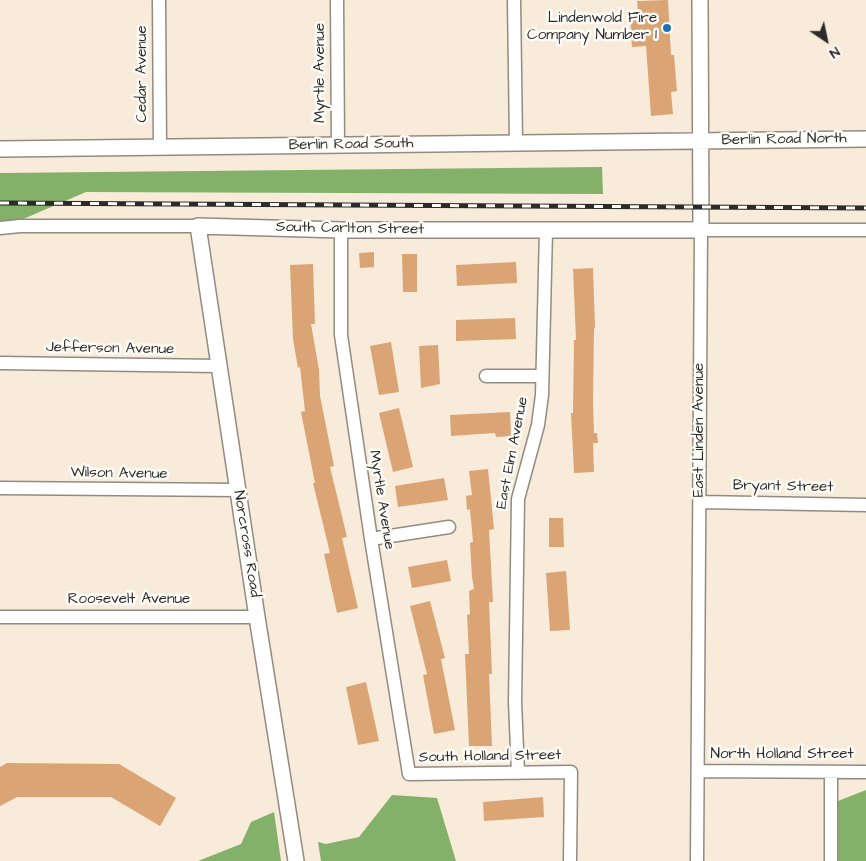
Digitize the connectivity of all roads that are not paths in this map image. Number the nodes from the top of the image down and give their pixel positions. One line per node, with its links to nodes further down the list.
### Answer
1 (159, 0): 9 (street, Cedar Avenue)
2 (337, 0): 8 (street, Myrtle Avenue)
3 (514, 0): 7 (street)
4 (700, 0): 6 (street, East Linden Avenue)
5 (866, 139): 6 (street, Berlin Road North)
6 (701, 140): 7 (street, Berlin Road South); 15 (street, East Linden Avenue)
7 (516, 142): 8 (street, Berlin Road South)
8 (338, 145): 9 (street, Berlin Road South)
9 (160, 148): 10 (street, Berlin Road South)
10 (0, 149)
11 (198, 226): 12 (street, South Carlton Street); 13 (street, South Carlton Street); 18 (street, Norcross Road)
12 (0, 228)
13 (340, 230): 14 (street, South Carlton Street); 26 (street, Myrtle Avenue)
14 (546, 230): 15 (street, South Carlton Street); 20 (street, East Elm Avenue)
15 (701, 230): 16 (street); 23 (street, East Linden Avenue)
16 (866, 230)
17 (0, 364): 18 (street, Jefferson Avenue)
18 (219, 366): 22 (street, Norcross Road)
19 (486, 376): 20 (street)
20 (542, 376): 32 (street, East Elm Avenue)
21 (0, 488): 22 (street, Wilson Avenue)
22 (238, 490): 28 (street, Norcross Road)
23 (700, 502): 24 (street, Bryant Street); 29 (street, East Linden Avenue)
24 (866, 505)
25 (450, 527): 26 (street)
26 (371, 539): 33 (street, Myrtle Avenue)
27 (0, 616): 28 (street, Roosevelt Avenue)
28 (257, 617): 34 (street, Norcross Road)
29 (698, 771): 30 (street, North Holland Street); 36 (street, East Linden Avenue)
30 (831, 772): 31 (street, North Holland Street); 37 (street)
31 (866, 772)
32 (518, 773): 33 (street, South Holland Street); 35 (street, South Holland Street)
33 (409, 774)
34 (296, 861)
35 (570, 861)
36 (697, 861)
37 (831, 861)

